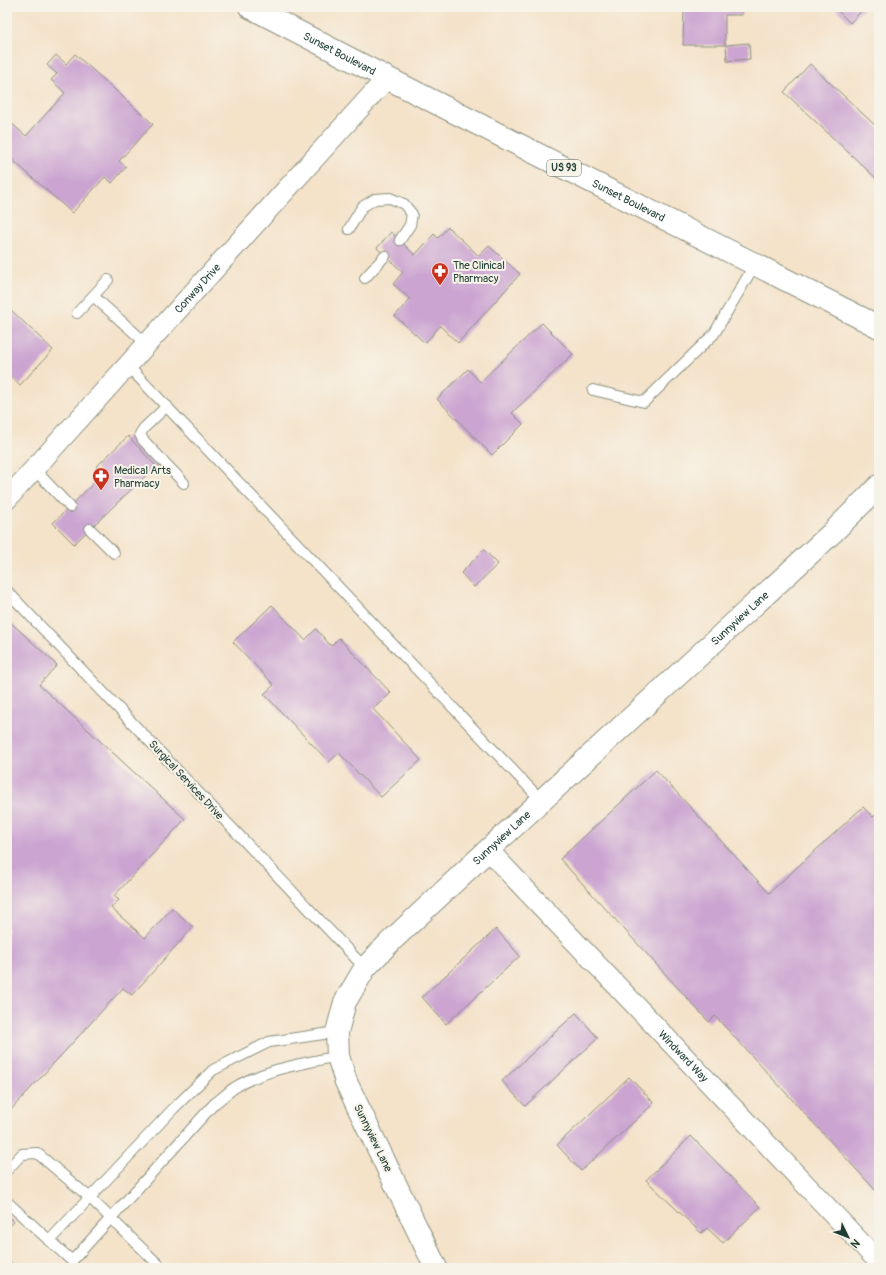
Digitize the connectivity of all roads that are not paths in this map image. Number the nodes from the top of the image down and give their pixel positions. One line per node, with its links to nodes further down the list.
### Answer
1 (250, 7): 2 (street, Sunset Boulevard / US 93)
2 (387, 78): 6 (street, Sunset Boulevard / US 93); 12 (street, Conway Drive)
3 (349, 229): 4 (lane)
4 (400, 240)
5 (385, 256): 7 (lane)
6 (755, 264): 11 (street, Sunset Boulevard / US 93); 14 (lane)
7 (365, 278)
8 (108, 280): 9 (lane)
9 (92, 296): 10 (lane); 12 (lane)
10 (77, 313)
11 (879, 327)
12 (147, 344): 13 (street, Conway Drive)
13 (128, 365): 15 (lane); 16 (street, Conway Drive)
14 (593, 390)
15 (167, 406): 17 (lane); 24 (lane)
16 (34, 469): 19 (street, Conway Drive); 20 (lane)
17 (184, 483)
18 (879, 486): 24 (street, Sunnyview Lane)
19 (7, 499)
20 (70, 507)
21 (90, 529): 22 (lane)
22 (114, 553)
23 (7, 591): 26 (lane, Surgical Services Drive)
24 (542, 801): 25 (street, Sunnyview Lane)
25 (488, 850): 26 (street, Sunnyview Lane); 34 (street, Windward Way)
26 (366, 968): 27 (street, Sunnyview Lane)
27 (337, 1032): 28 (street, Sunnyview Lane); 30 (lane)
28 (338, 1056): 32 (lane); 36 (street, Sunnyview Lane)
29 (7, 1170): 30 (lane)
30 (89, 1197): 32 (lane); 33 (lane)
31 (7, 1202): 33 (lane)
32 (110, 1217): 33 (lane); 35 (lane)
33 (49, 1241)
34 (879, 1262)
35 (162, 1268)
36 (436, 1268)

